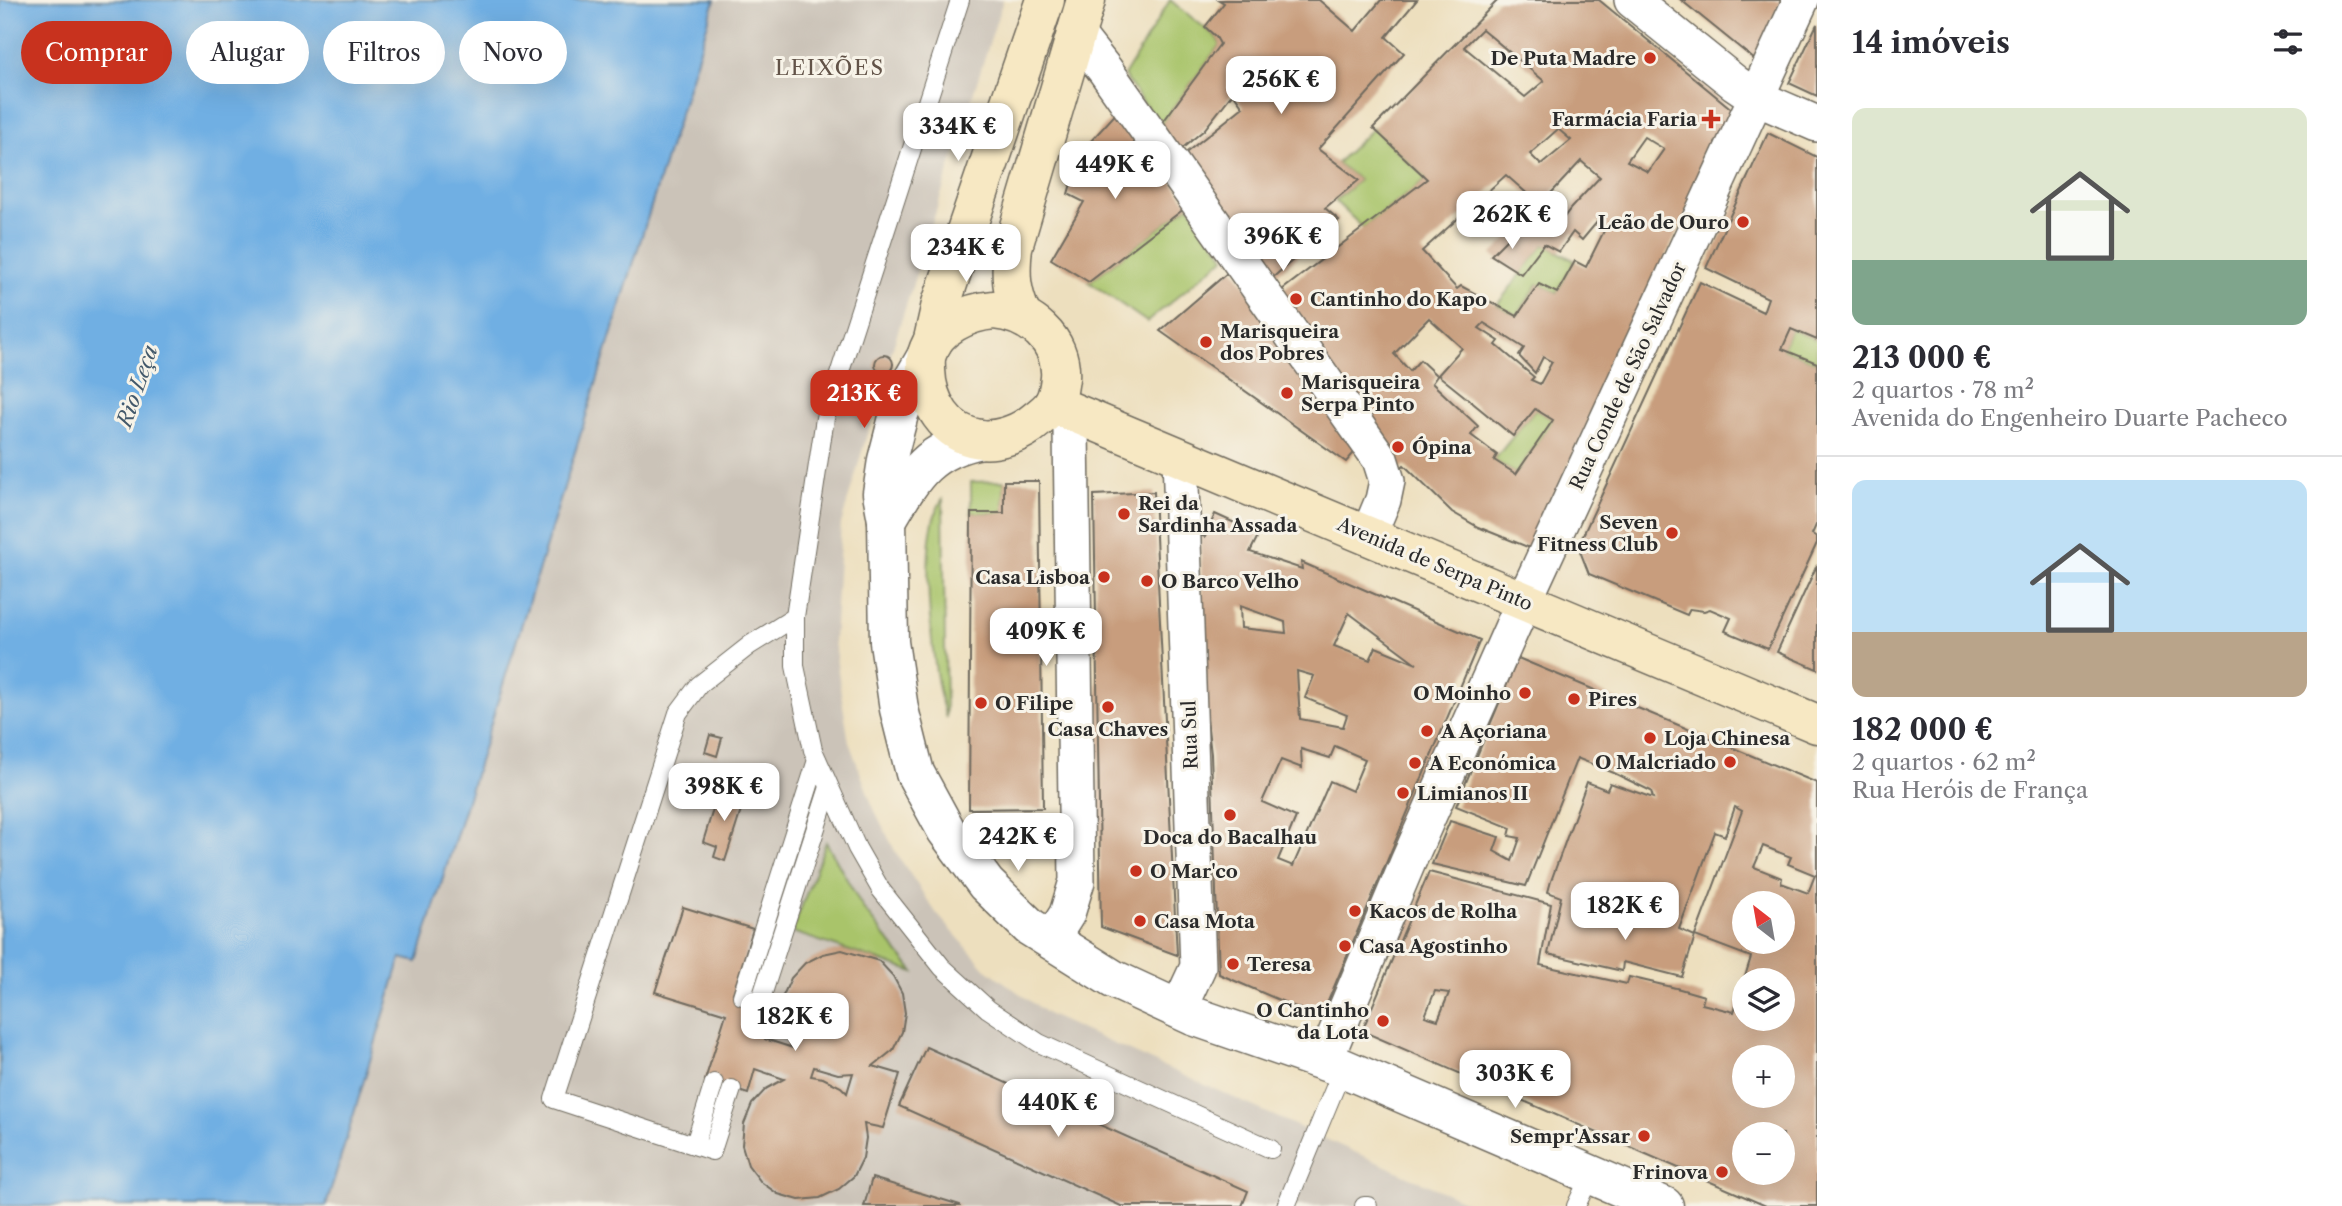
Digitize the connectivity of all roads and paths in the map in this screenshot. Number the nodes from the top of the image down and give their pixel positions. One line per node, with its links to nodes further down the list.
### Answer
1 (960, 0): 16 (lane)
2 (1045, 0): 9 (main road)
3 (1632, 0): 6 (street)
4 (1801, 0): 6 (street, Rua Conde de São Salvador)
5 (1081, 16): 8 (main road); 14 (street)
6 (1757, 98): 7 (street); 15 (street, Rua Conde de São Salvador)
7 (1817, 124)
8 (1023, 316): 9 (main road); 10 (main road)
9 (929, 350): 11 (main road); 13 (street)
10 (1064, 408): 11 (main road); 12 (main road, Avenida de Serpa Pinto); 20 (street)
11 (981, 439): 13 (street)
12 (1180, 457): 14 (main road, Avenida de Serpa Pinto); 23 (street, Rua Sul)
13 (887, 520): 20 (street)
14 (1368, 536): 15 (main road, Avenida de Serpa Pinto)
15 (1524, 601): 17 (main road, Avenida de Serpa Pinto); 24 (street, Rua Conde de São Salvador)
16 (795, 617): 18 (lane); 25 (lane)
17 (1817, 724)
18 (817, 760): 19 (lane); 21 (lane)
19 (829, 788): 22 (lane); 26 (lane)
20 (1049, 941): 23 (street)
21 (742, 996)
22 (760, 1002)
23 (1178, 1010): 24 (street)
24 (1334, 1065): 27 (street); 28 (lane)
25 (695, 1144): 25 (lane)
26 (1271, 1149)
27 (1583, 1191): 29 (street)
28 (1286, 1206)
29 (1664, 1206)

